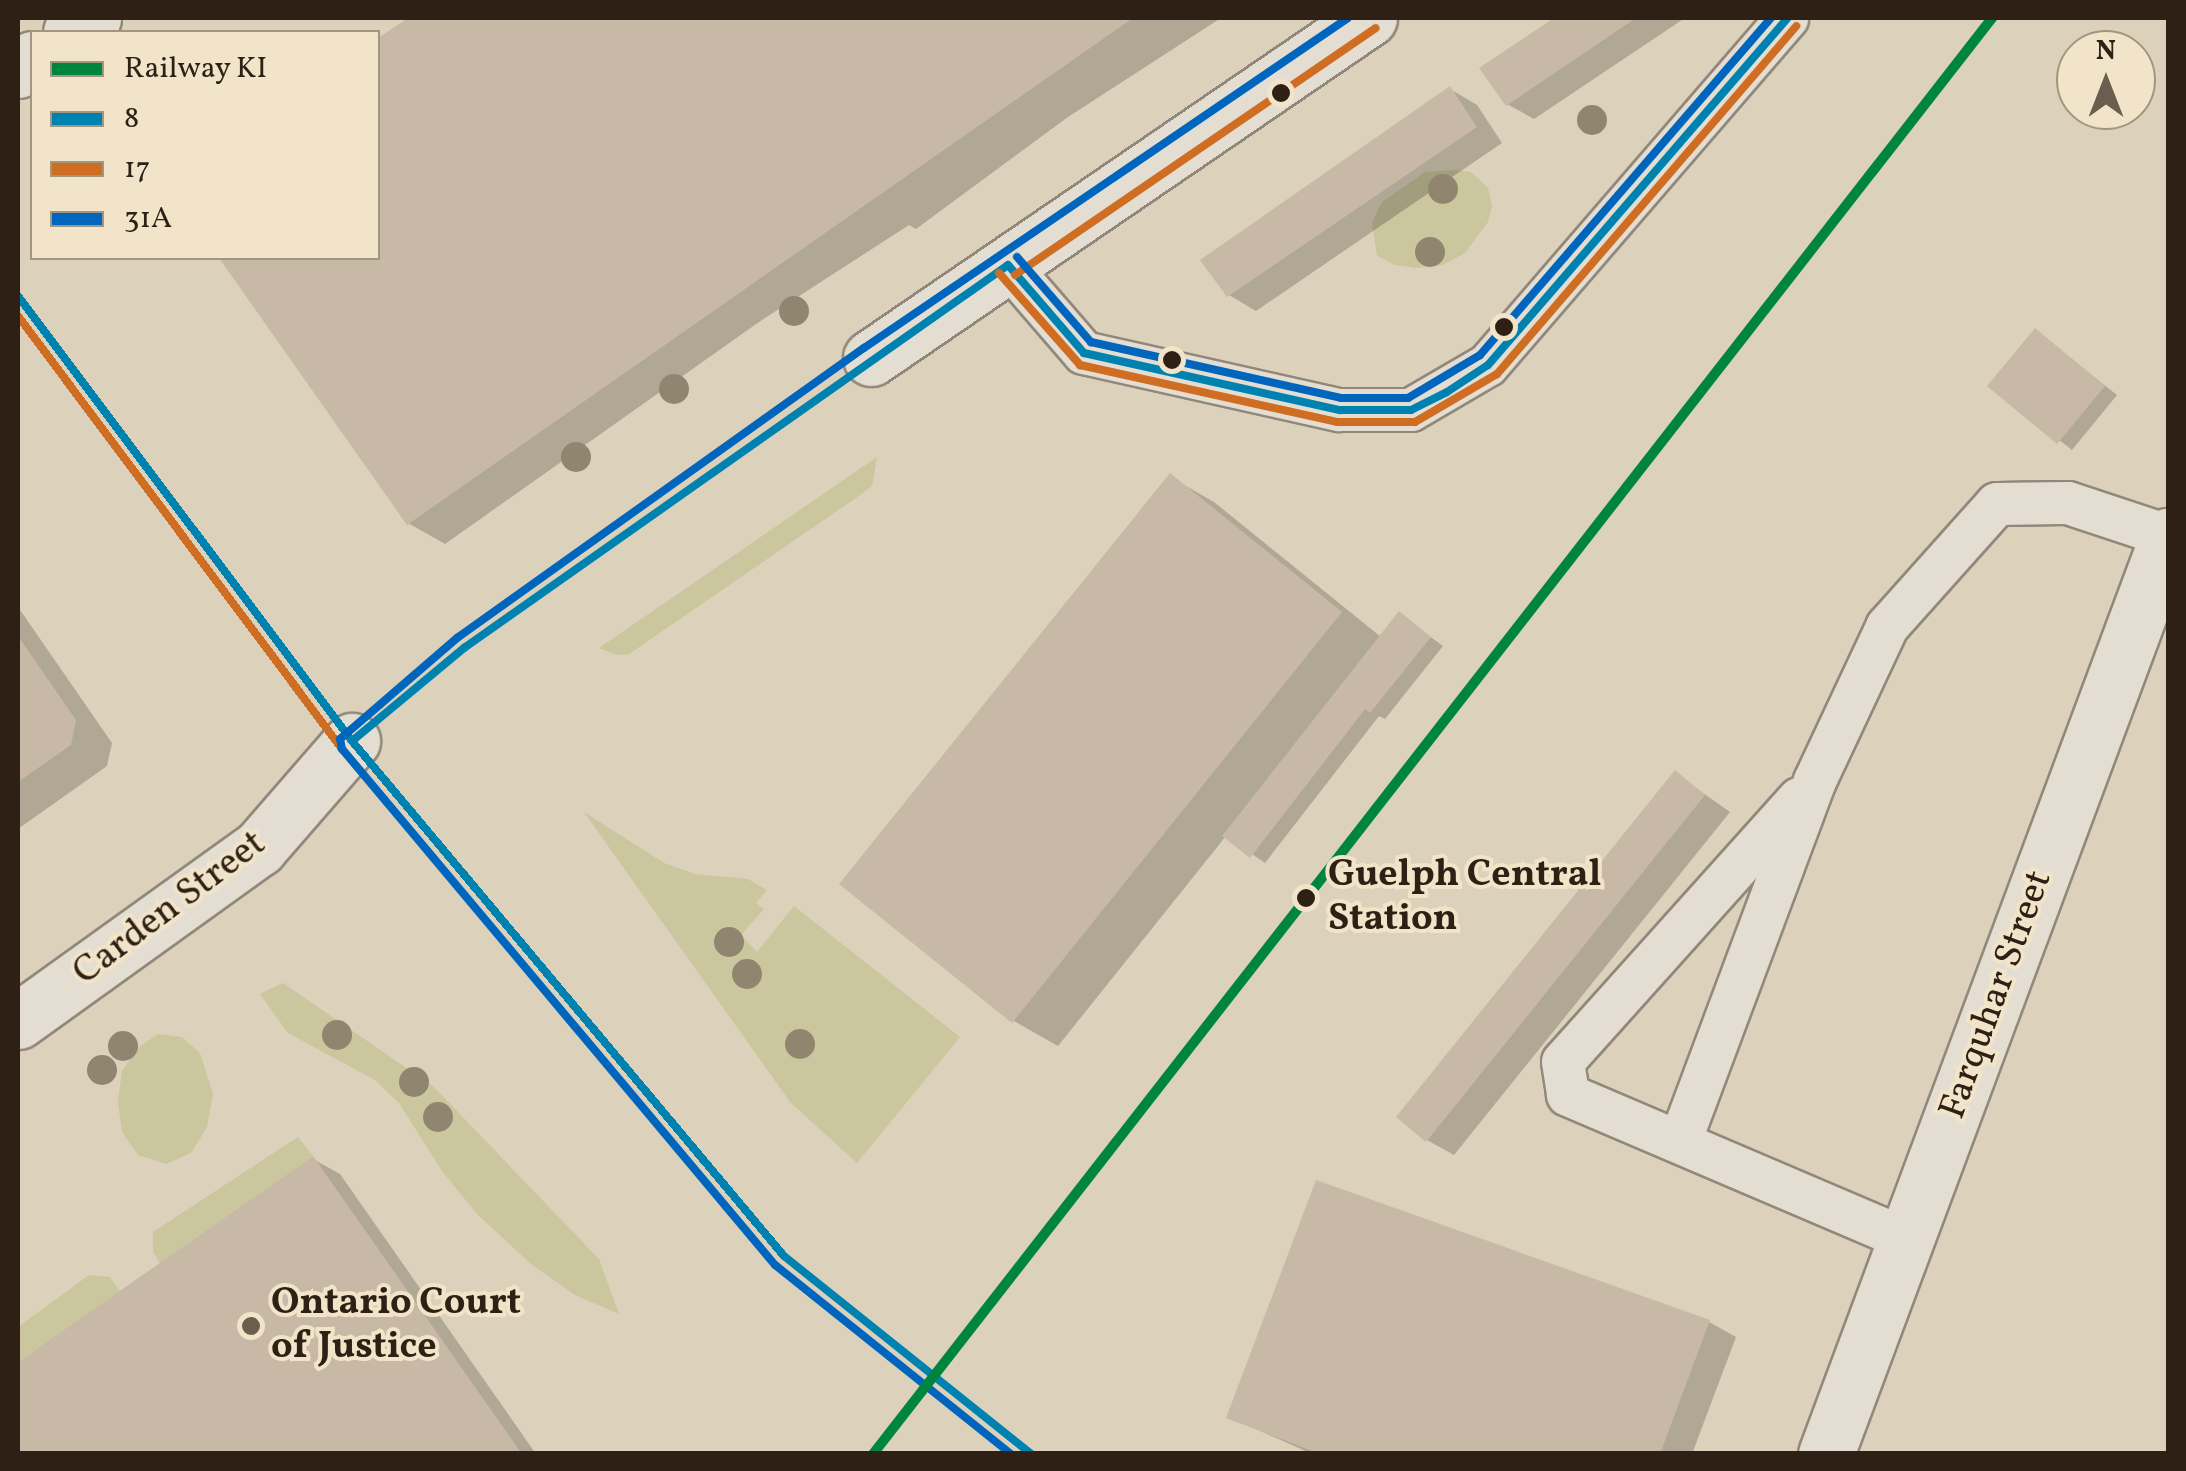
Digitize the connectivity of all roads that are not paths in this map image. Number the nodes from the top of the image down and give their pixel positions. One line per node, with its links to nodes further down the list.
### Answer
1 (1369, 18): 3 (street)
2 (1788, 18): 3 (lane)
3 (1008, 266): 4 (street)
4 (871, 358)
5 (2168, 536): 7 (lane); 10 (street, Farquhar Street)
6 (352, 741): 8 (street, Carden Street)
7 (1815, 782): 9 (lane); 9 (lane)
8 (18, 1021)
9 (1680, 1142): 10 (lane)
10 (1906, 1239): 11 (street, Farquhar Street)
11 (1826, 1454)

